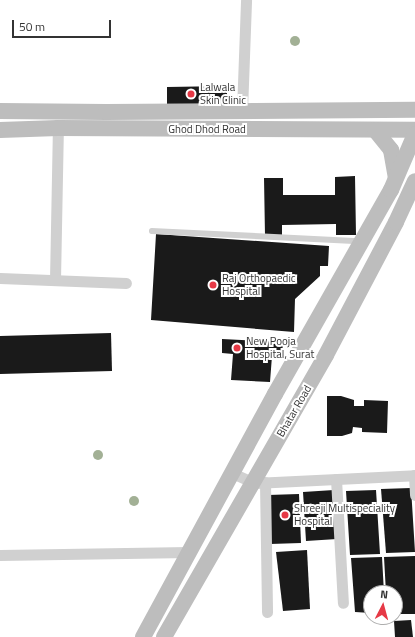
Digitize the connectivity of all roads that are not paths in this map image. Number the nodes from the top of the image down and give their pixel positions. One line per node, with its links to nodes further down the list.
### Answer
1 (246, 0): 4 (street)
2 (415, 110): 4 (main road)
3 (0, 111): 4 (main road)
4 (242, 111)
5 (58, 128): 6 (main road, Ghod Dhod Road); 7 (main road, Ghod Dhod Road); 15 (street)
6 (0, 130)
7 (375, 130): 8 (main road, Ghod Dhod Road); 10 (main road)
8 (415, 130)
9 (415, 134): 10 (main road)
10 (396, 180): 13 (main road)
11 (415, 181): 20 (main road, Bhatar Road)
12 (152, 231): 13 (lane)
13 (362, 241): 17 (main road)
14 (0, 278): 15 (street)
15 (55, 280): 16 (street)
16 (126, 283)
17 (232, 473): 20 (street); 22 (main road)
18 (414, 475): 19 (street); 21 (street)
19 (336, 479): 20 (street); 24 (street)
20 (259, 482): 25 (street); 27 (main road, Bhatar Road)
21 (415, 495)
22 (189, 552): 23 (street); 26 (main road)
23 (0, 555)
24 (343, 603)
25 (267, 612)
26 (143, 637)
27 (164, 637)

